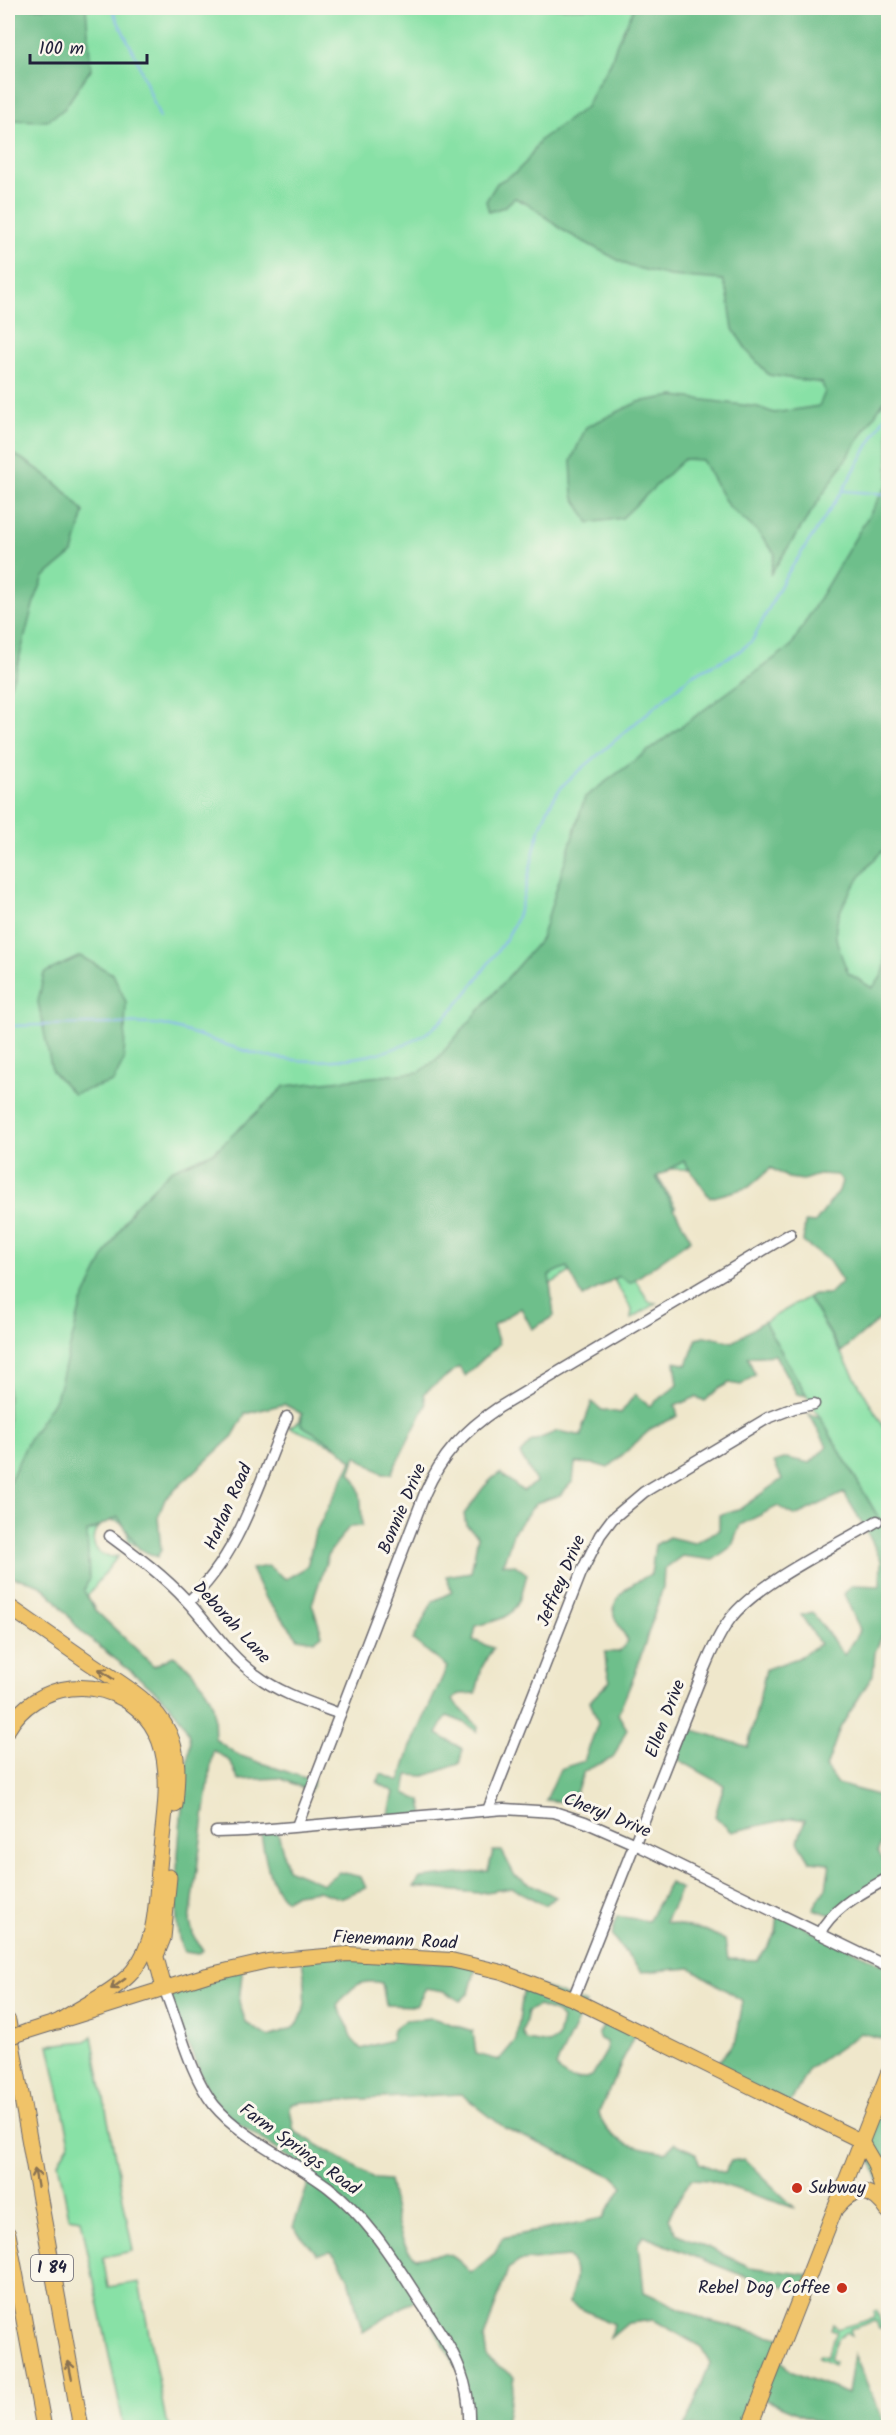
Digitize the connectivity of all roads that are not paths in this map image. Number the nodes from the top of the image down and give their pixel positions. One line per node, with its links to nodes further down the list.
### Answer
1 (790, 1234): 8 (street, Bonnie Drive)
2 (814, 1404): 10 (street, Jeffrey Drive)
3 (286, 1418): 6 (street, Harlan Road)
4 (878, 1521): 13 (street, Ellen Drive)
5 (110, 1536): 6 (street, Deborah Lane)
6 (188, 1602): 8 (street, Deborah Lane)
7 (8, 1606): 17 (highway, one-way to 7)
8 (339, 1714): 11 (street, Bonnie Drive)
9 (8, 1729): 16 (highway)
10 (488, 1810): 11 (street, Cheryl Drive); 13 (street, Cheryl Drive)
11 (297, 1826): 12 (street, Cheryl Drive)
12 (216, 1832)
13 (635, 1844): 15 (street, Cheryl Drive); 20 (street, Ellen Drive)
14 (888, 1878): 15 (street)
15 (819, 1934): 18 (street, Cheryl Drive)
16 (151, 1937): 17 (highway); 22 (highway, one-way to 22)
17 (157, 1953): 19 (highway)
18 (888, 1967)
19 (164, 1988): 20 (main road, Fienemann Road); 22 (main road, Fienemann Road); 31 (street, Farm Springs Road)
20 (573, 1999): 25 (main road, Fienemann Road)
21 (8, 2021): 30 (highway, I 84, one-way to 21)
22 (58, 2022): 23 (main road, Fienemann Road, bridge)
23 (8, 2038)
24 (888, 2074): 25 (highway)
25 (861, 2141): 26 (main road); 27 (highway)
26 (888, 2211): 27 (highway)
27 (834, 2212): 32 (highway)
28 (8, 2234): 29 (highway, I 84)
29 (44, 2427)
30 (81, 2427)
31 (469, 2427)
32 (749, 2427)

